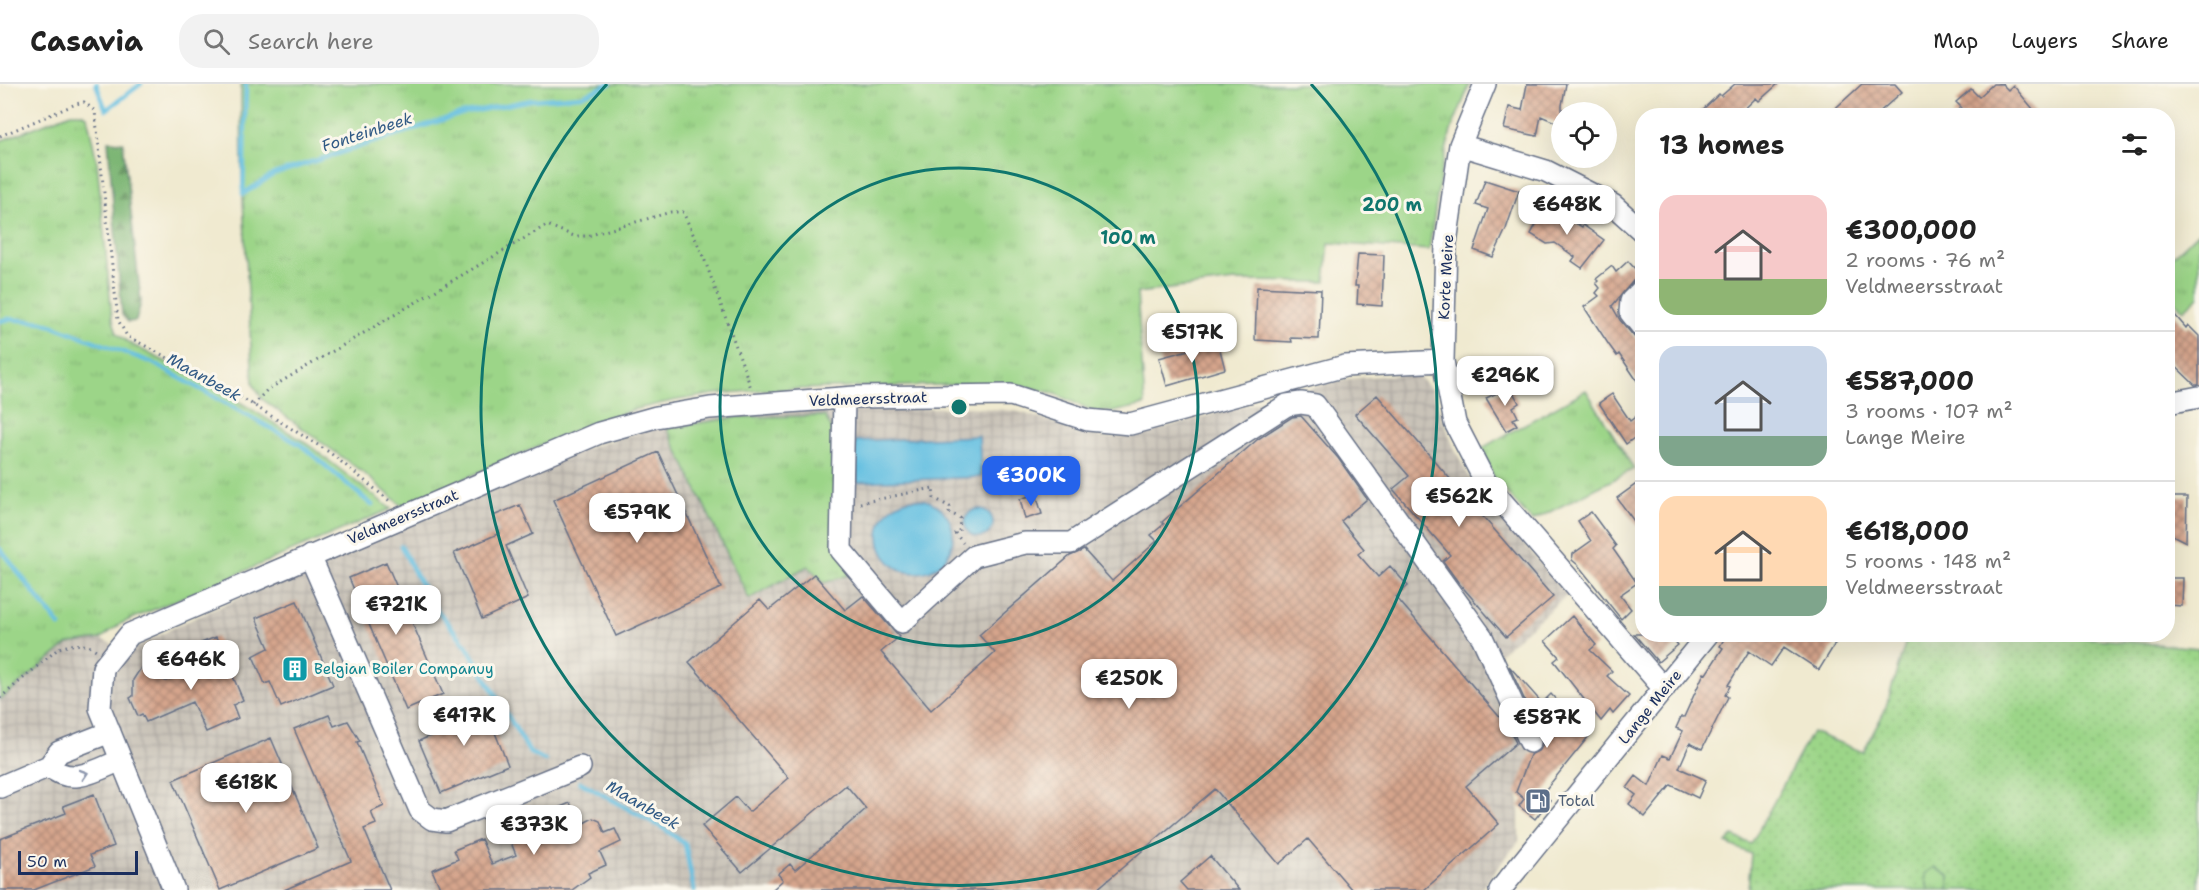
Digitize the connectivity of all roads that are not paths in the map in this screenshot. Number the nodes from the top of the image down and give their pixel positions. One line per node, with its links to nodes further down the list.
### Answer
1 (1485, 84): 2 (street, Korte Meire)
2 (1460, 146): 3 (street); 6 (street, Korte Meire)
3 (1635, 225)
4 (1635, 297): 5 (street)
5 (1635, 318)
6 (1443, 361): 7 (street, Veldmeersstraat); 12 (street, Korte Meire)
7 (844, 398): 10 (street, Veldmeersstraat); 14 (street)
8 (2199, 398): 9 (street)
9 (2175, 402)
10 (310, 556): 13 (street, Veldmeersstraat); 17 (street)
11 (1702, 642): 12 (street, Lange Meire)
12 (1664, 689): 20 (street, Lange Meire)
13 (110, 732): 15 (street, Veldmeersstraat); 16 (street)
14 (1530, 742)
15 (121, 760): 16 (street, one-way to 15); 19 (street, Veldmeersstraat)
16 (49, 766): 18 (street)
17 (580, 767)
18 (0, 787)
19 (174, 890)
20 (1500, 890)

